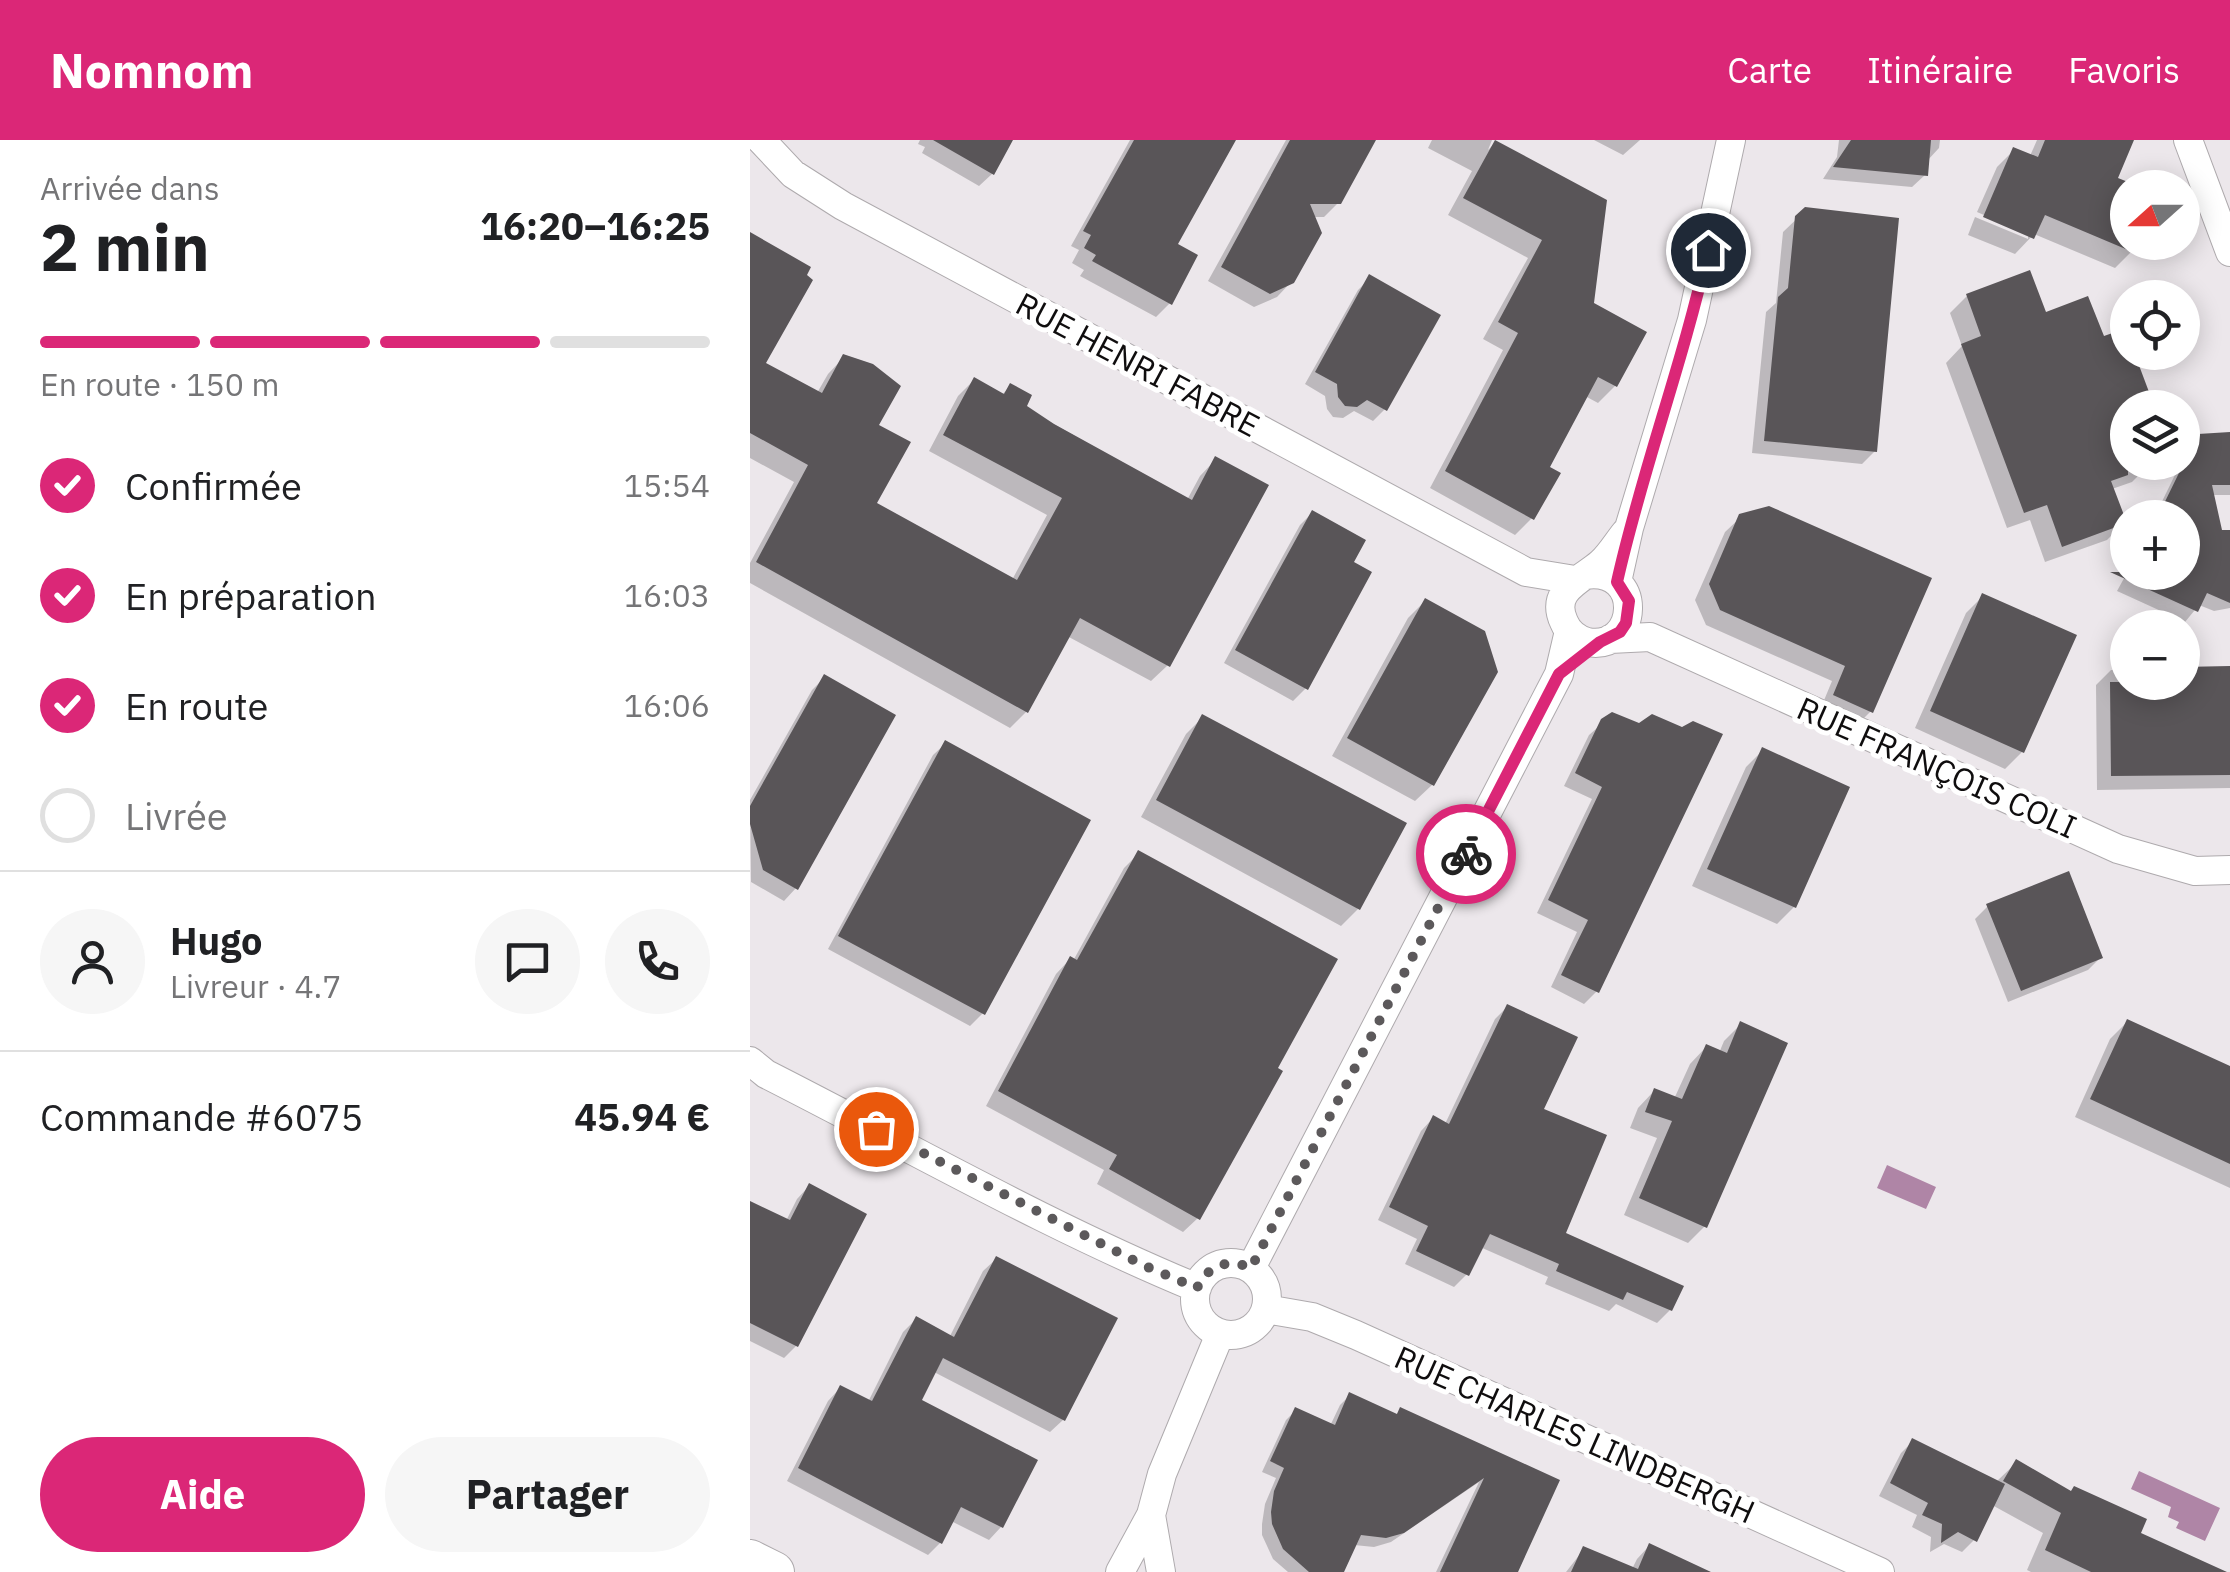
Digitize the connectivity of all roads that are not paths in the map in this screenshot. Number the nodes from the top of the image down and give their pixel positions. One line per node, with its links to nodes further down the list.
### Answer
1 (760, 140): 6 (street, RUE HENRI FABRE)
2 (1731, 140): 5 (street)
3 (2188, 140): 4 (street)
4 (2230, 252)
5 (1629, 528): 7 (street); 8 (street)
6 (1526, 572): 7 (street, RUE HENRI FABRE); 9 (street, RUE HENRI FABRE)
7 (1580, 578): 8 (street); 9 (street)
8 (1623, 592): 10 (street); 11 (street)
9 (1565, 621): 11 (street); 12 (street)
10 (1650, 637): 11 (street, RUE FRANÇOIS COLI); 13 (street, RUE FRANÇOIS COLI)
11 (1605, 640): 12 (street)
12 (1559, 674): 15 (street)
13 (2230, 870)
14 (750, 1061): 16 (street)
15 (1251, 1268): 16 (street); 17 (street)
16 (1197, 1288): 18 (street)
17 (1266, 1309): 18 (street); 24 (street, RUE CHARLES LINDBERGH)
18 (1220, 1334): 19 (street)
19 (1150, 1515): 22 (street); 23 (street)
20 (750, 1560): 21 (main road)
21 (774, 1572)
22 (1120, 1572)
23 (1161, 1572)
24 (1880, 1572)

